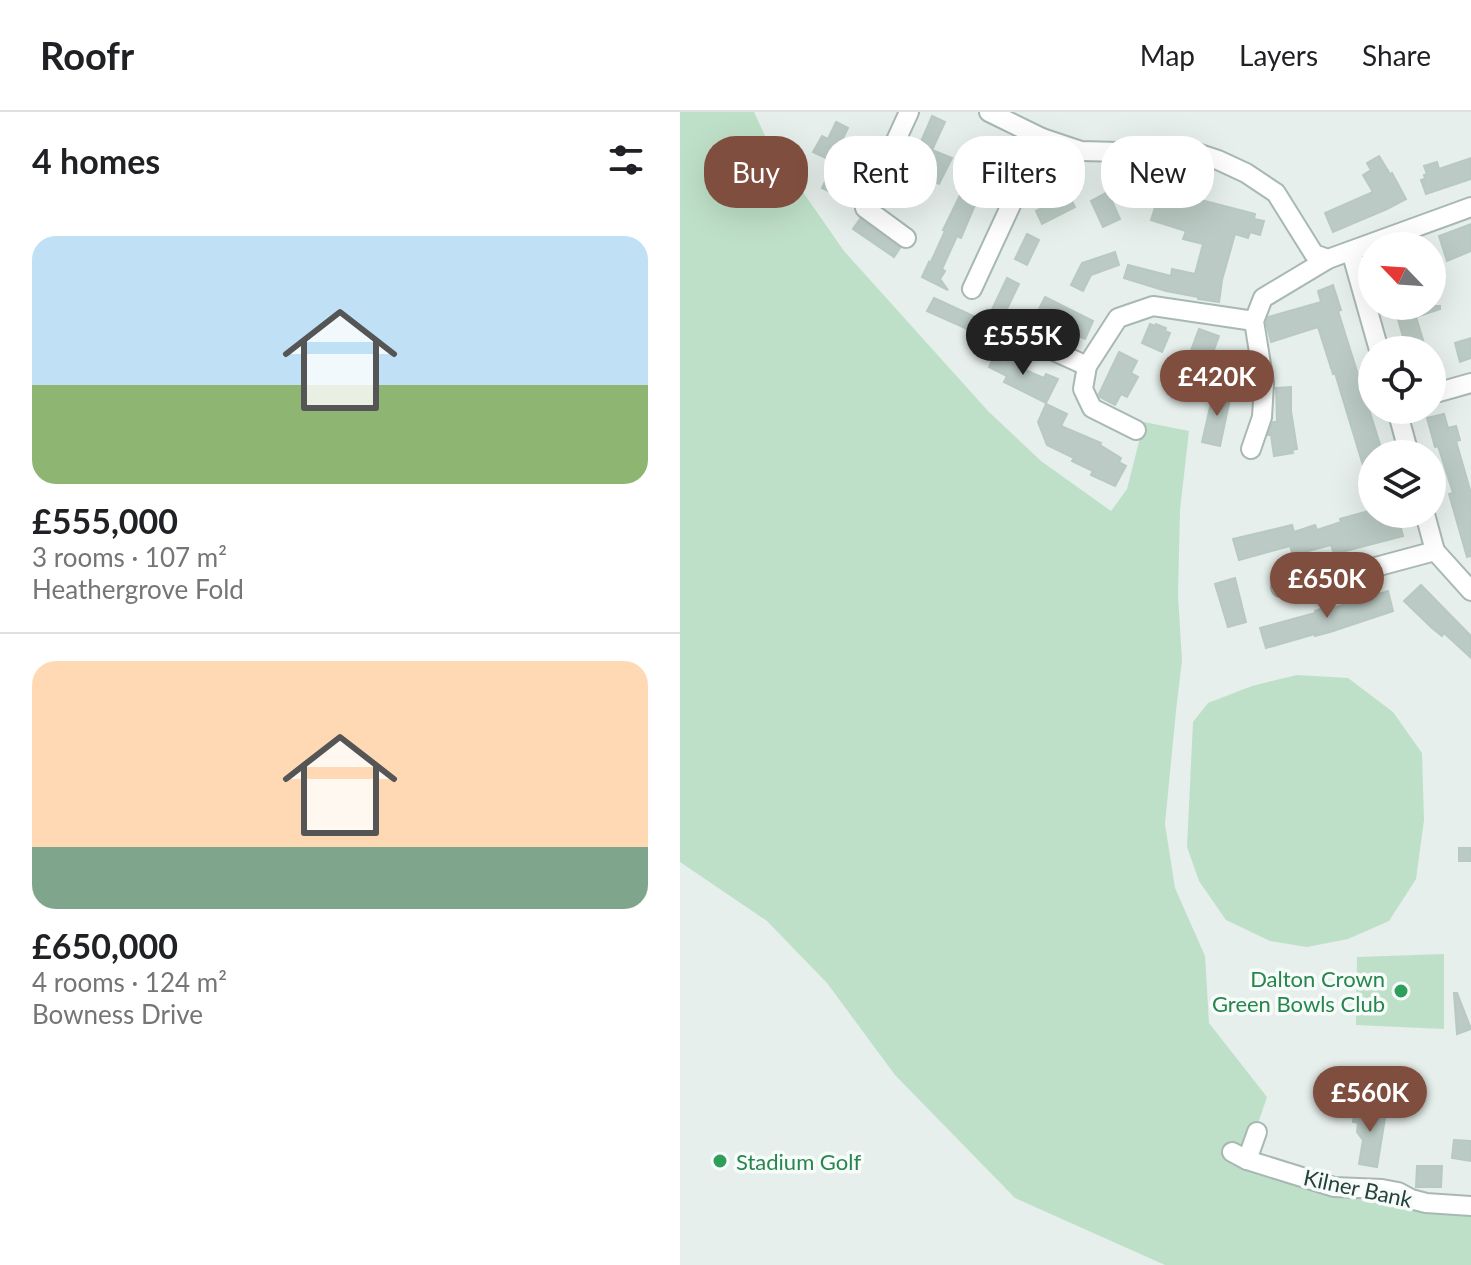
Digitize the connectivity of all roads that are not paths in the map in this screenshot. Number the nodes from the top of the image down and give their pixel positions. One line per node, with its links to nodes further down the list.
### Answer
1 (909, 112): 7 (street)
2 (989, 112): 3 (street)
3 (1038, 136)
4 (1085, 151): 9 (street)
5 (1471, 207): 8 (street)
6 (1010, 208): 10 (street)
7 (906, 238)
8 (1351, 251): 9 (street); 12 (street)
9 (1328, 259): 11 (street)
10 (972, 289)
11 (1254, 321): 14 (street); 15 (street)
12 (1375, 336)
13 (1032, 341): 15 (street)
14 (1260, 360): 16 (street); 20 (street)
15 (1087, 366): 19 (street)
16 (1230, 367)
17 (1471, 383): 18 (street)
18 (1446, 390)
19 (1136, 430)
20 (1251, 449)
21 (1429, 528): 22 (street)
22 (1435, 551): 23 (street); 24 (street)
23 (1281, 587)
24 (1471, 591)
25 (1257, 1132): 26 (street, Kilner Bank)
26 (1471, 1206)

